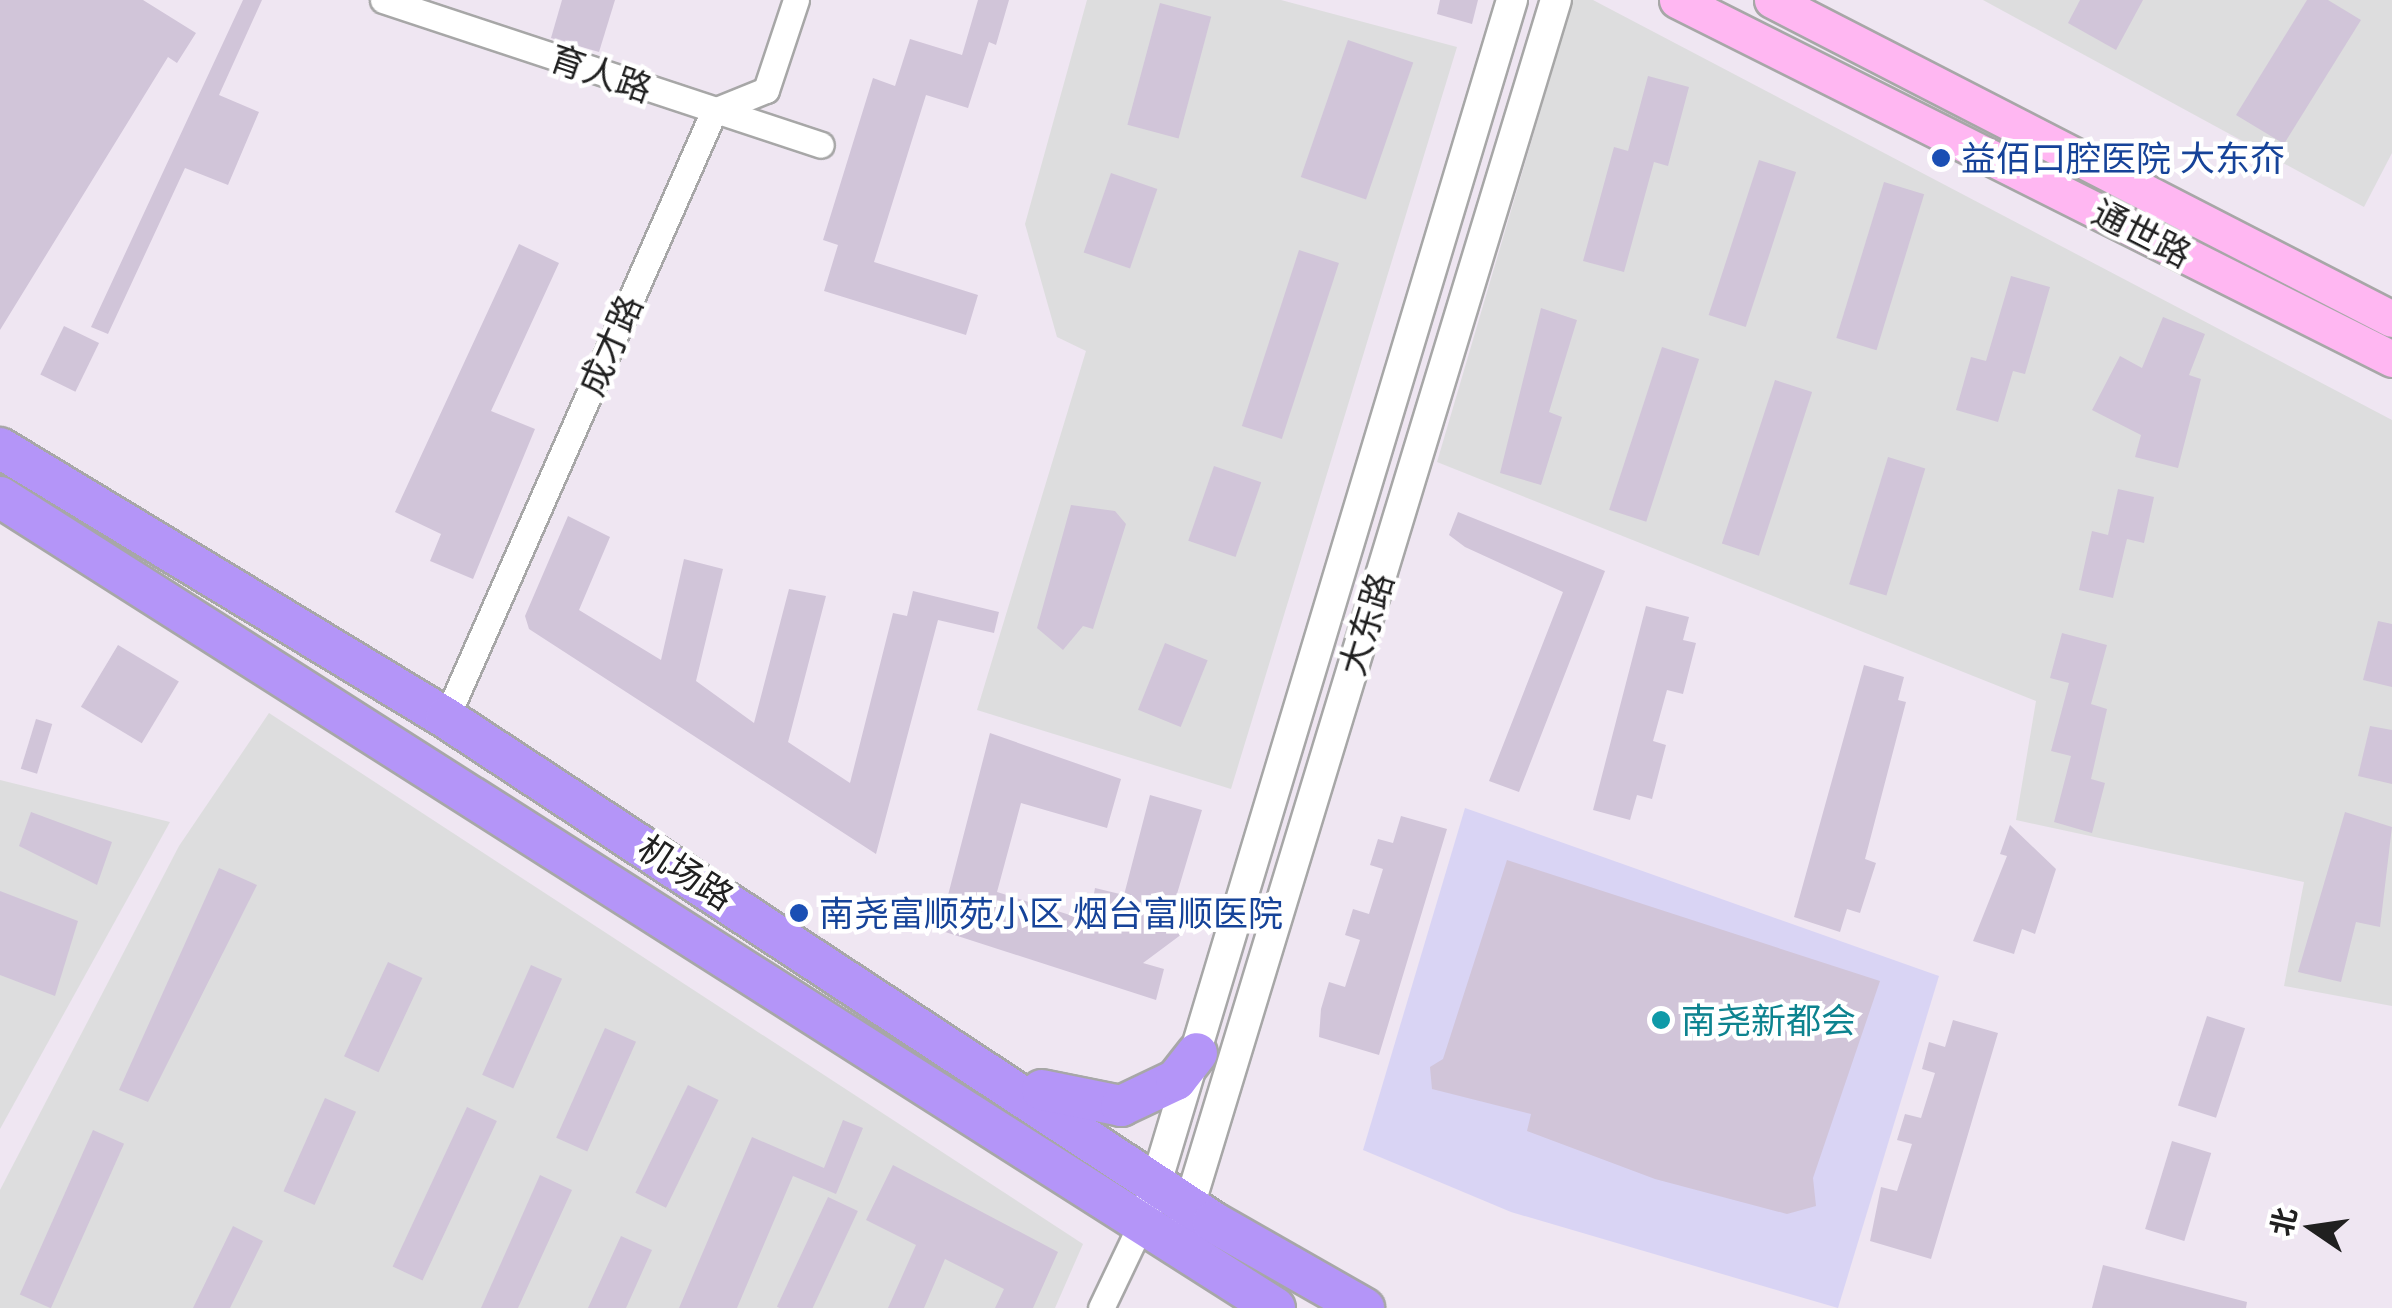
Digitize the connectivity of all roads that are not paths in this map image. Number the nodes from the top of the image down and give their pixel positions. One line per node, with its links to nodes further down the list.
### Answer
1 (383, 0): 7 (street, 育人路)
2 (796, 0): 7 (street)
3 (1512, 0): 14 (street, 大东路)
4 (1556, 0): 16 (street, 大东路)
5 (1678, 0): 10 (main road, 通世路)
6 (1772, 0): 9 (main road, 通世路)
7 (714, 111): 8 (street, 育人路); 13 (street, 成才路)
8 (821, 145)
9 (2392, 319)
10 (2392, 360)
11 (0, 448): 13 (highway, 机场路)
12 (0, 497): 17 (highway, 机场路)
13 (446, 718): 15 (highway, 机场路)
14 (1198, 1053): 15 (highway); 16 (street, 大东路)
15 (1005, 1078): 16 (highway, 机场路)
16 (1174, 1196): 17 (street, 大东路); 18 (street, 大东路); 21 (highway, 机场路)
17 (1141, 1224): 18 (highway, 机场路); 19 (street)
18 (1174, 1247): 20 (highway, 机场路)
19 (1101, 1308)
20 (1275, 1308)
21 (1364, 1308)

